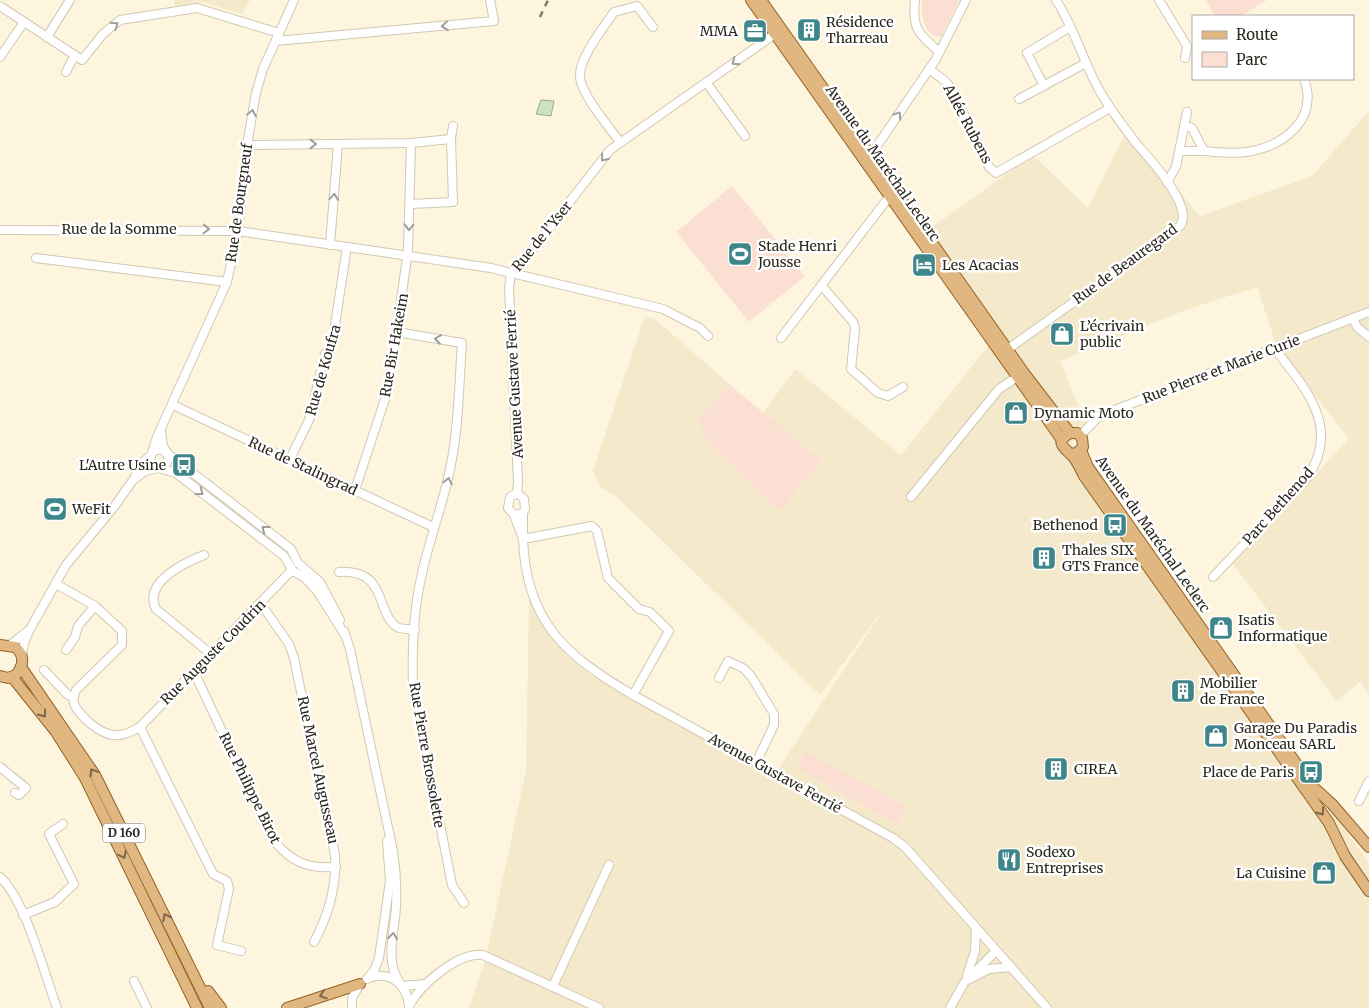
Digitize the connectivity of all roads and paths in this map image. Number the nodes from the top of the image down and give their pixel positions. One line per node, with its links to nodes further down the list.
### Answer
1 (70, 0): 15 (street)
2 (294, 0): 16 (street, Rue de Bourgneuf)
3 (490, 0): 16 (street, one-way to 16)
4 (751, 0): 14 (main road, Avenue du Maréchal Leclerc)
5 (761, 0): 17 (main road, Avenue du Maréchal Leclerc)
6 (915, 0): 18 (street)
7 (966, 0): 18 (street)
8 (1056, 0): 13 (street)
9 (1159, 0): 21 (street)
10 (0, 6): 11 (street)
11 (24, 22): 15 (street); 19 (street)
12 (653, 27): 35 (street)
13 (1070, 27): 22 (street); 27 (street)
14 (775, 34): 17 (street); 26 (street, Rue de l’Yser, one-way to 26); 41 (main road, Avenue du Maréchal Leclerc)
15 (47, 36): 20 (street)
16 (278, 37): 20 (street, one-way to 16); 38 (street, Rue de Bourgneuf, one-way to 16)
17 (790, 40): 41 (main road, Avenue du Maréchal Leclerc)
18 (940, 52): 23 (street)
19 (0, 56)
20 (79, 58): 24 (street)
21 (1185, 58)
22 (1086, 62): 27 (street); 29 (street)
23 (929, 69): 29 (street, Allée Rubens); 41 (street, one-way to 23)
24 (66, 72)
25 (1304, 80): 40 (street)
26 (706, 82): 33 (street); 35 (street, Rue de l’Yser)
27 (1044, 86): 28 (street)
28 (1019, 99)
29 (1110, 108): 42 (street)
30 (1187, 112): 32 (street)
31 (453, 126): 34 (street)
32 (1184, 126): 39 (street); 40 (street)
33 (745, 136)
34 (451, 139): 36 (street); 44 (street)
35 (620, 142): 51 (street, Rue de l’Yser, one-way to 51)
36 (411, 143): 37 (street); 44 (street, Rue Bir Hakeim)
37 (338, 144): 38 (street, one-way to 37); 47 (street, one-way to 37)
38 (247, 145): 46 (street, Rue de Bourgneuf)
39 (1180, 151): 40 (street); 42 (street)
40 (1204, 151)
41 (865, 154): 43 (main road, Avenue du Maréchal Leclerc)
42 (1167, 182): 62 (street, Rue de Beauregard)
43 (892, 193): 53 (street); 62 (main road, Avenue du Maréchal Leclerc)
44 (410, 204): 49 (street, Rue Bir Hakeim, one-way to 49)
45 (0, 230): 46 (street, Rue de la Somme, one-way to 46)
46 (238, 231): 47 (street, Rue de l’Yser); 52 (street, Rue de Bourgneuf)
47 (330, 245): 48 (street, Rue de l’Yser)
48 (347, 248): 49 (street, Rue de l’Yser); 72 (street, Rue de Koufra)
49 (408, 256): 51 (street, Rue de l’Yser); 57 (street, Rue Bir Hakeim)
50 (36, 258): 52 (street)
51 (511, 274): 58 (street); 76 (street, Avenue Gustave Ferrié)
52 (227, 282): 65 (street, Rue de Bourgneuf)
53 (822, 286): 60 (street); 64 (street)
54 (1367, 313): 55 (street, Rue Pierre et Marie Curie); 56 (street)
55 (1353, 318): 59 (street); 61 (street, Rue Pierre et Marie Curie)
56 (1369, 323)
57 (397, 332): 75 (street, Rue Bir Hakeim); 80 (street, Rue Pierre Brossolette, one-way to 57)
58 (708, 336)
59 (1369, 337)
60 (781, 338)
61 (1274, 348): 67 (street, Rue Pierre et Marie Curie); 86 (street, Parc Bethenod)
62 (1004, 352): 63 (main road, Avenue du Maréchal Leclerc)
63 (1021, 375): 67 (main road, Avenue du Maréchal Leclerc); 77 (street)
64 (903, 387)
65 (173, 405): 66 (street, Rue de Bourgneuf); 72 (street, Rue de Stalingrad)
66 (162, 429): 69 (street); 71 (street, Rue de Bourgneuf)
67 (1071, 436): 68 (main road); 70 (main road, Avenue du Maréchal Leclerc)
68 (1081, 450): 70 (main road); 112 (main road, Avenue du Maréchal Leclerc)
69 (167, 453): 71 (street); 73 (street); 83 (street, one-way to 69)
70 (1069, 453): 116 (main road, Avenue du Maréchal Leclerc, one-way to 116)
71 (151, 454): 73 (street); 74 (street, Rue de Bourgneuf)
72 (290, 460): 75 (street, Rue de Stalingrad)
73 (159, 468): 74 (street, Rue de Bourgneuf); 84 (street, one-way to 84)
74 (133, 480): 87 (street, Rue de Bourgneuf)
75 (355, 490): 80 (street, Rue de Stalingrad)
76 (517, 493): 78 (street); 79 (street)
77 (911, 497)
78 (523, 513): 79 (street); 81 (street, Avenue Gustave Ferrié)
79 (514, 515): 81 (street, Avenue Gustave Ferrié)
80 (433, 527): 91 (street, Rue Pierre Brossolette)
81 (523, 539): 102 (street, Avenue Gustave Ferrié); 102 (street)
82 (204, 555): 95 (street)
83 (300, 564): 84 (street, Rue Auguste Coudrin); 92 (street)
84 (294, 571): 88 (street, Rue Auguste Coudrin); 92 (street)
85 (339, 572): 91 (street)
86 (1213, 577)
87 (56, 584): 89 (street); 90 (street, Rue de Bourgneuf)
88 (261, 604): 95 (street, Rue Auguste Coudrin); 114 (street, Rue Marcel Augusseau)
89 (95, 606): 94 (street); 103 (street)
90 (30, 629): 93 (street, Rue de Bourgneuf); 96 (street, Rue de Bourgneuf)
91 (415, 630): 117 (street, Rue Pierre Brossolette)
92 (345, 635): 108 (street)
93 (3, 644): 96 (main road)
94 (66, 650)
95 (211, 654): 99 (street, Rue Auguste Coudrin)
96 (22, 655): 97 (main road)
97 (21, 667): 100 (main road); 120 (main road, D 160, one-way to 97)
98 (44, 670): 103 (street)
99 (194, 672): 104 (street, Rue Auguste Coudrin); 114 (street, Rue Philippe Birot)
100 (4, 678): 134 (main road, D 160, one-way to 134)
101 (719, 678): 105 (street)
102 (633, 695): 105 (street, Avenue Gustave Ferrié)
103 (74, 697): 104 (street)
104 (140, 727): 122 (street)
105 (756, 763): 119 (street, Avenue Gustave Ferrié)
106 (0, 768): 109 (street)
107 (1369, 781): 110 (street)
108 (380, 787): 126 (street); 129 (street, one-way to 108)
109 (16, 793)
110 (1359, 801)
111 (63, 824): 118 (street)
112 (1369, 847)
113 (609, 865): 130 (street)
114 (336, 867): 121 (street, Rue Marcel Augusseau)
115 (0, 877): 118 (street)
116 (1369, 891)
117 (464, 902)
118 (23, 914): 132 (street)
119 (976, 928): 123 (street, Avenue Gustave Ferrié); 128 (street)
120 (176, 936): 135 (main road, D 160); 136 (main road)
121 (314, 942)
122 (241, 951)
123 (996, 951): 124 (street, Avenue Gustave Ferrié); 128 (street)
124 (1011, 967): 128 (street); 141 (street, Avenue Gustave Ferrié)
125 (134, 981): 133 (street)
126 (363, 981): 129 (street); 137 (main road, one-way to 137); 138 (street)
127 (429, 982): 129 (street); 130 (street); 131 (street)
128 (964, 983): 140 (street)
129 (401, 985): 131 (street)
130 (553, 986): 139 (street)
131 (409, 1007)
132 (57, 1008)
133 (147, 1008)
134 (197, 1008)
135 (210, 1008)
136 (221, 1008)
137 (287, 1008)
138 (352, 1008)
139 (599, 1008)
140 (950, 1008)
141 (1047, 1008)

